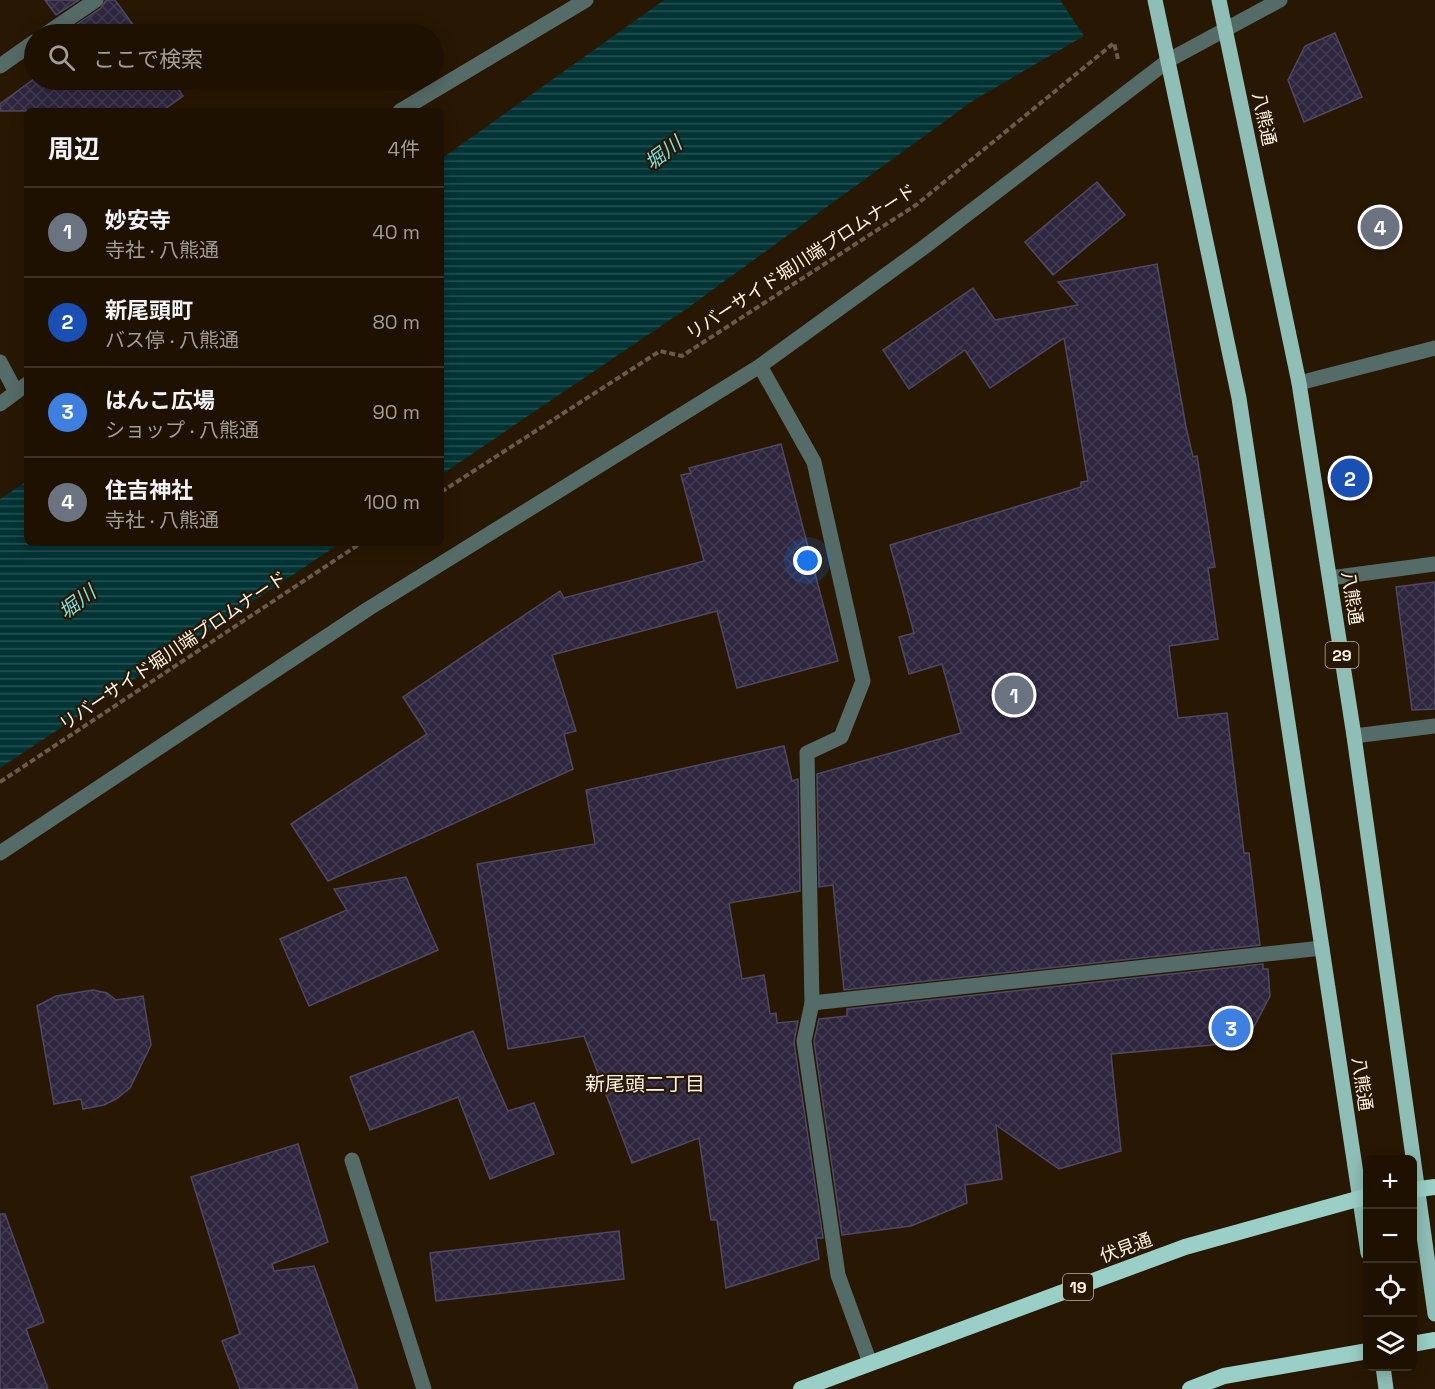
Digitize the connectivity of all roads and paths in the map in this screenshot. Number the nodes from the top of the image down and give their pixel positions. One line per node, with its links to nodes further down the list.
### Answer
1 (96, 0): 6 (street)
2 (586, 0): 11 (street)
3 (1155, 0): 9 (main road, 八熊通)
4 (1219, 0): 7 (main road, 八熊通 / 29)
5 (1280, 0): 7 (street)
6 (61, 24)
7 (1225, 30): 9 (street); 18 (main road, 八熊通 / 29)
8 (24, 49): 10 (street)
9 (1168, 60): 13 (street); 29 (main road, 八熊通)
10 (0, 66)
11 (444, 85)
12 (435, 90): 14 (street)
13 (1126, 92): 17 (street); 21 (path, リバーサイド堀川端プロムナード)
14 (405, 108)
15 (1435, 348): 18 (street)
16 (0, 362): 19 (street)
17 (760, 366): 28 (street); 30 (street)
18 (1299, 383): 24 (main road, 八熊通 / 29)
19 (22, 388): 20 (street)
20 (0, 404)
21 (444, 490)
22 (356, 546): 27 (path, リバーサイド堀川端プロムナード)
23 (1435, 564): 24 (street)
24 (1330, 578): 26 (main road, 八熊通 / 29)
25 (1435, 726): 26 (street)
26 (1354, 736): 31 (main road, 八熊通 / 29)
27 (0, 782)
28 (0, 853)
29 (1322, 948): 30 (street); 35 (main road, 八熊通)
30 (812, 1003): 41 (street)
31 (1410, 1155)
32 (352, 1160): 43 (street)
33 (1435, 1187): 34 (highway)
34 (1417, 1189)
35 (1363, 1196): 41 (highway, 伏見通 / 19)
36 (1417, 1202): 37 (main road, 八熊通 / 29)
37 (1435, 1314)
38 (1435, 1340): 39 (highway)
39 (1417, 1343)
40 (1363, 1352): 45 (highway)
41 (870, 1363): 44 (highway, 伏見通 / 19)
42 (1384, 1371): 46 (main road)
43 (424, 1389)
44 (801, 1389)
45 (1190, 1389)
46 (1386, 1389)

